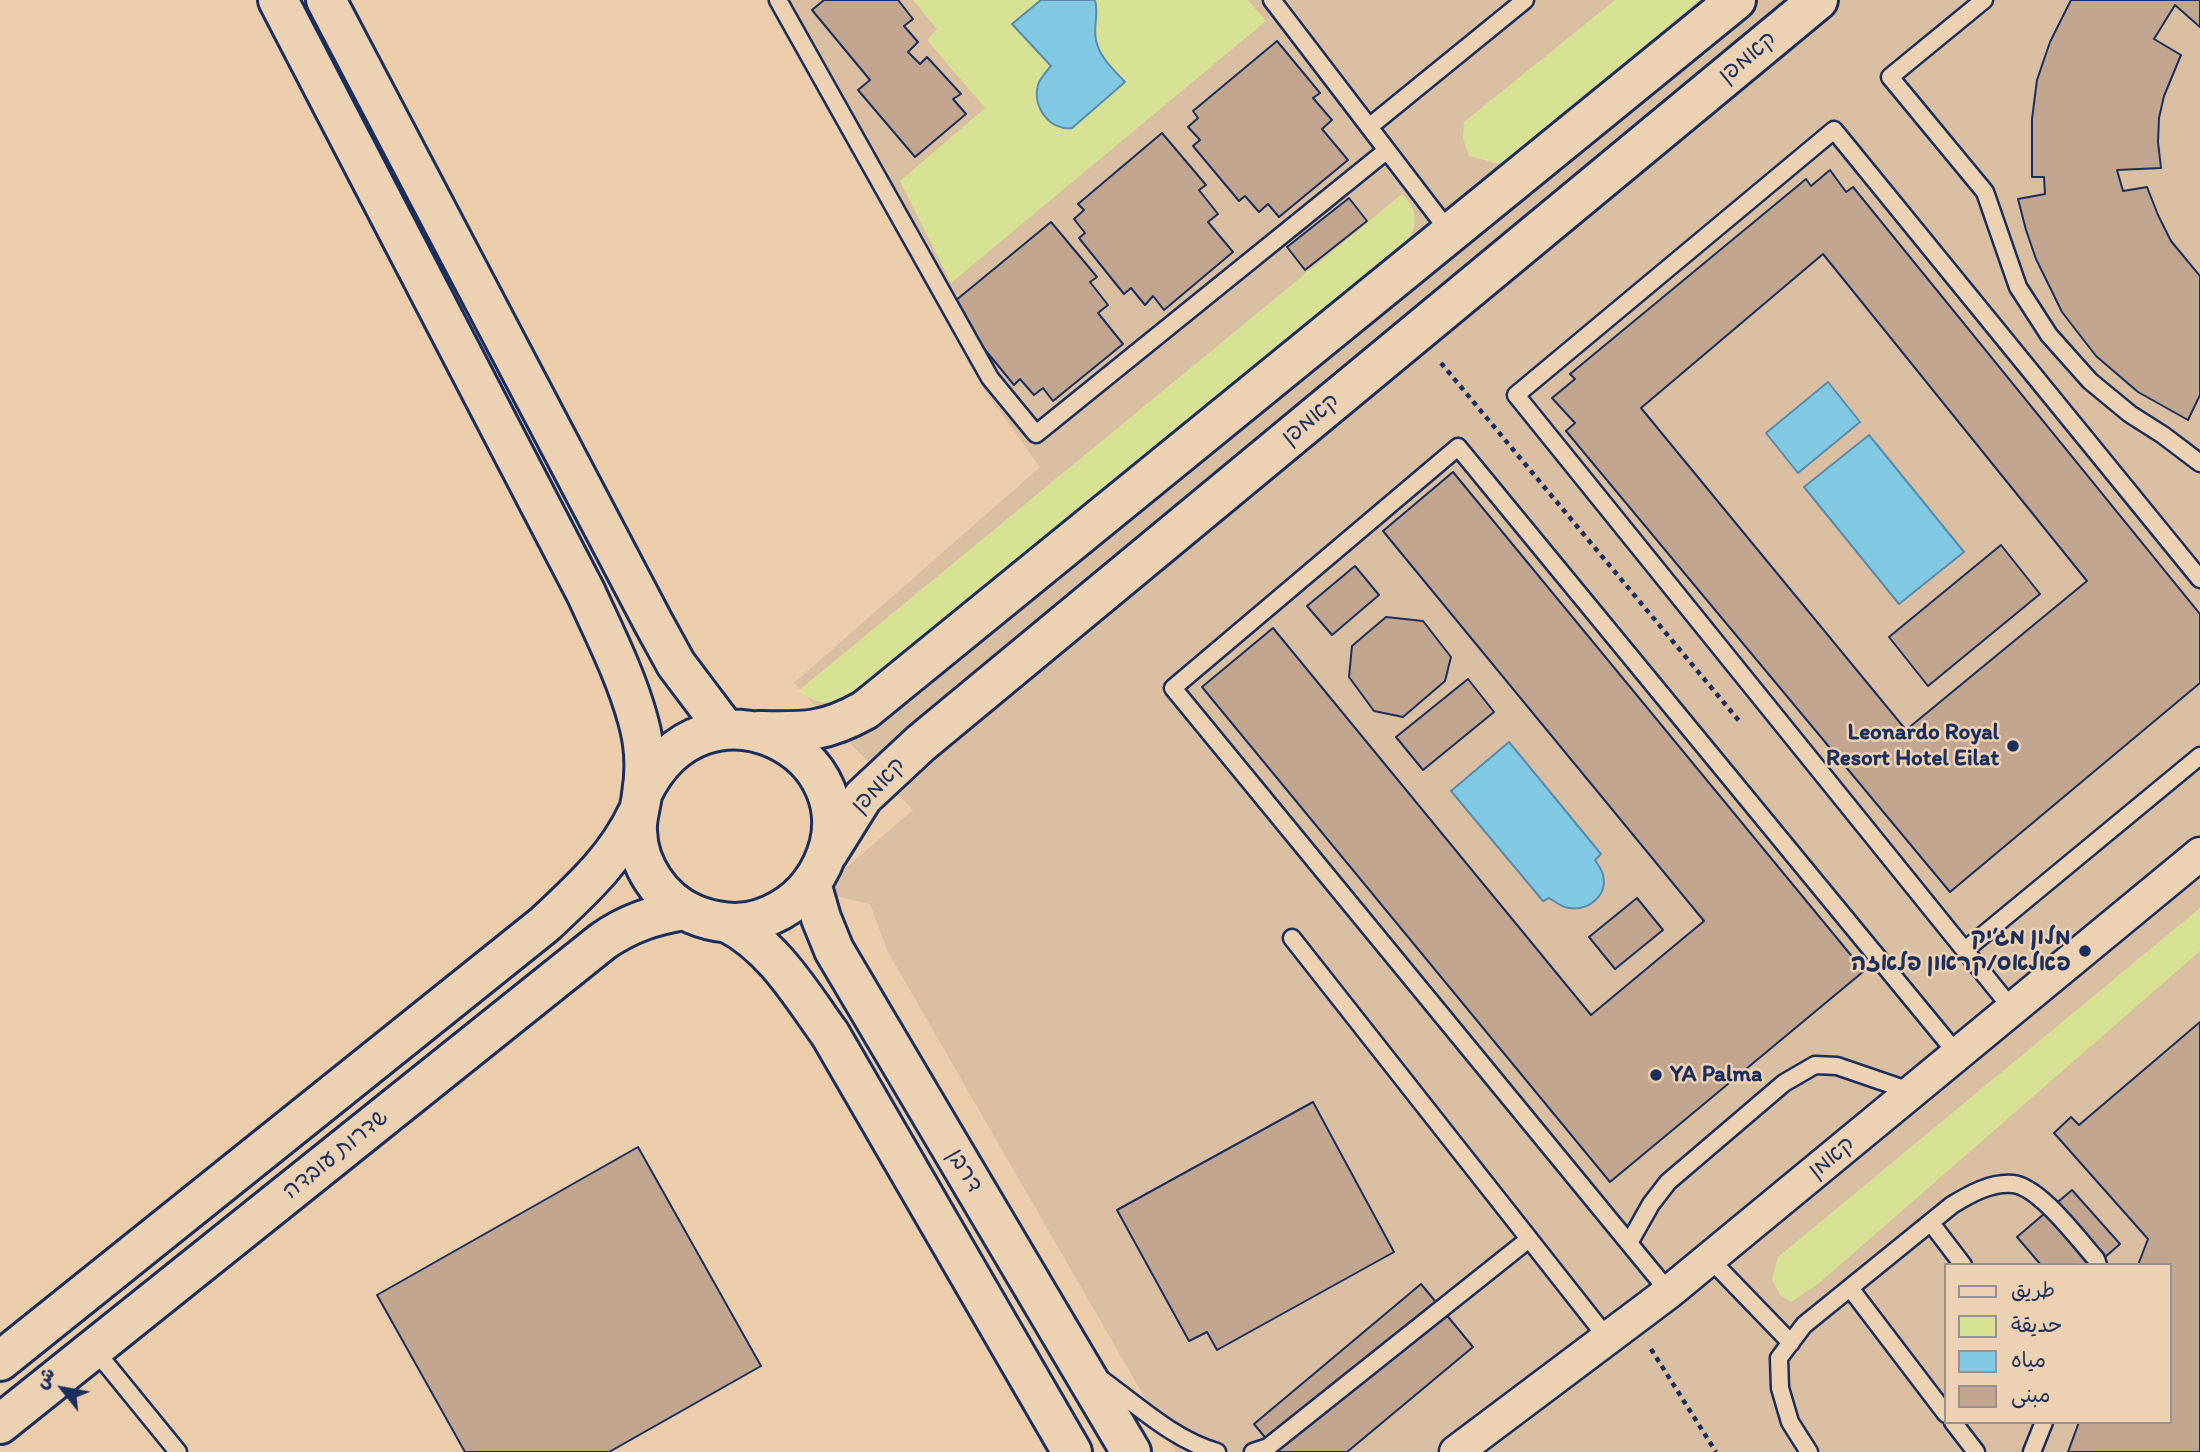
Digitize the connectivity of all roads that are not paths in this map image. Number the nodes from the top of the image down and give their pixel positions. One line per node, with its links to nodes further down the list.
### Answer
1 (278, 0): 16 (street)
2 (326, 0): 14 (street)
3 (778, 0): 10 (lane)
4 (1272, 0): 9 (lane)
5 (1525, 0): 9 (lane)
6 (1736, 0): 11 (street)
7 (1818, 0): 18 (street, קאמפן)
8 (1984, 0): 12 (lane)
9 (1369, 127): 10 (lane)
10 (1386, 151): 11 (lane)
11 (1451, 234): 14 (street)
12 (2200, 463)
13 (2200, 579): 22 (lane)
14 (739, 730): 16 (street); 18 (street)
15 (2200, 756): 22 (lane)
16 (640, 803): 19 (street); 37 (street)
17 (2200, 854): 23 (street, קאמן)
18 (818, 871): 20 (street); 38 (street, דרבן)
19 (684, 910): 20 (street); 36 (street, שדרות עובדה)
20 (729, 923): 44 (street, דרבן)
21 (1292, 938): 27 (lane)
22 (1965, 950): 23 (lane)
23 (2013, 1010): 24 (street, קאמן)
24 (1958, 1055): 25 (street, קאמן); 28 (lane)
25 (1913, 1092): 28 (lane); 29 (street, קאמן)
26 (1931, 1223): 30 (lane); 31 (lane); 32 (lane)
27 (1529, 1239): 34 (lane); 47 (lane)
28 (1629, 1243): 33 (lane)
29 (1709, 1258): 33 (street, קאמן); 35 (lane)
30 (1961, 1263)
31 (2097, 1263)
32 (1850, 1287): 35 (lane); 39 (lane)
33 (1669, 1292): 34 (street, קאמן)
34 (1608, 1339): 48 (street, קאמן)
35 (1791, 1342): 49 (lane)
36 (94, 1349): 40 (street, שדרות עובדה); 43 (lane)
37 (0, 1362)
38 (1077, 1362): 45 (street, דרבן); 46 (lane)
39 (1944, 1411)
40 (0, 1424)
41 (1955, 1424): 50 (lane)
42 (2043, 1424): 51 (lane)
43 (178, 1452)
44 (1072, 1452)
45 (1130, 1452)
46 (1217, 1452)
47 (1253, 1452)
48 (1456, 1452)
49 (1809, 1452)
50 (1976, 1452)
51 (2032, 1452)

